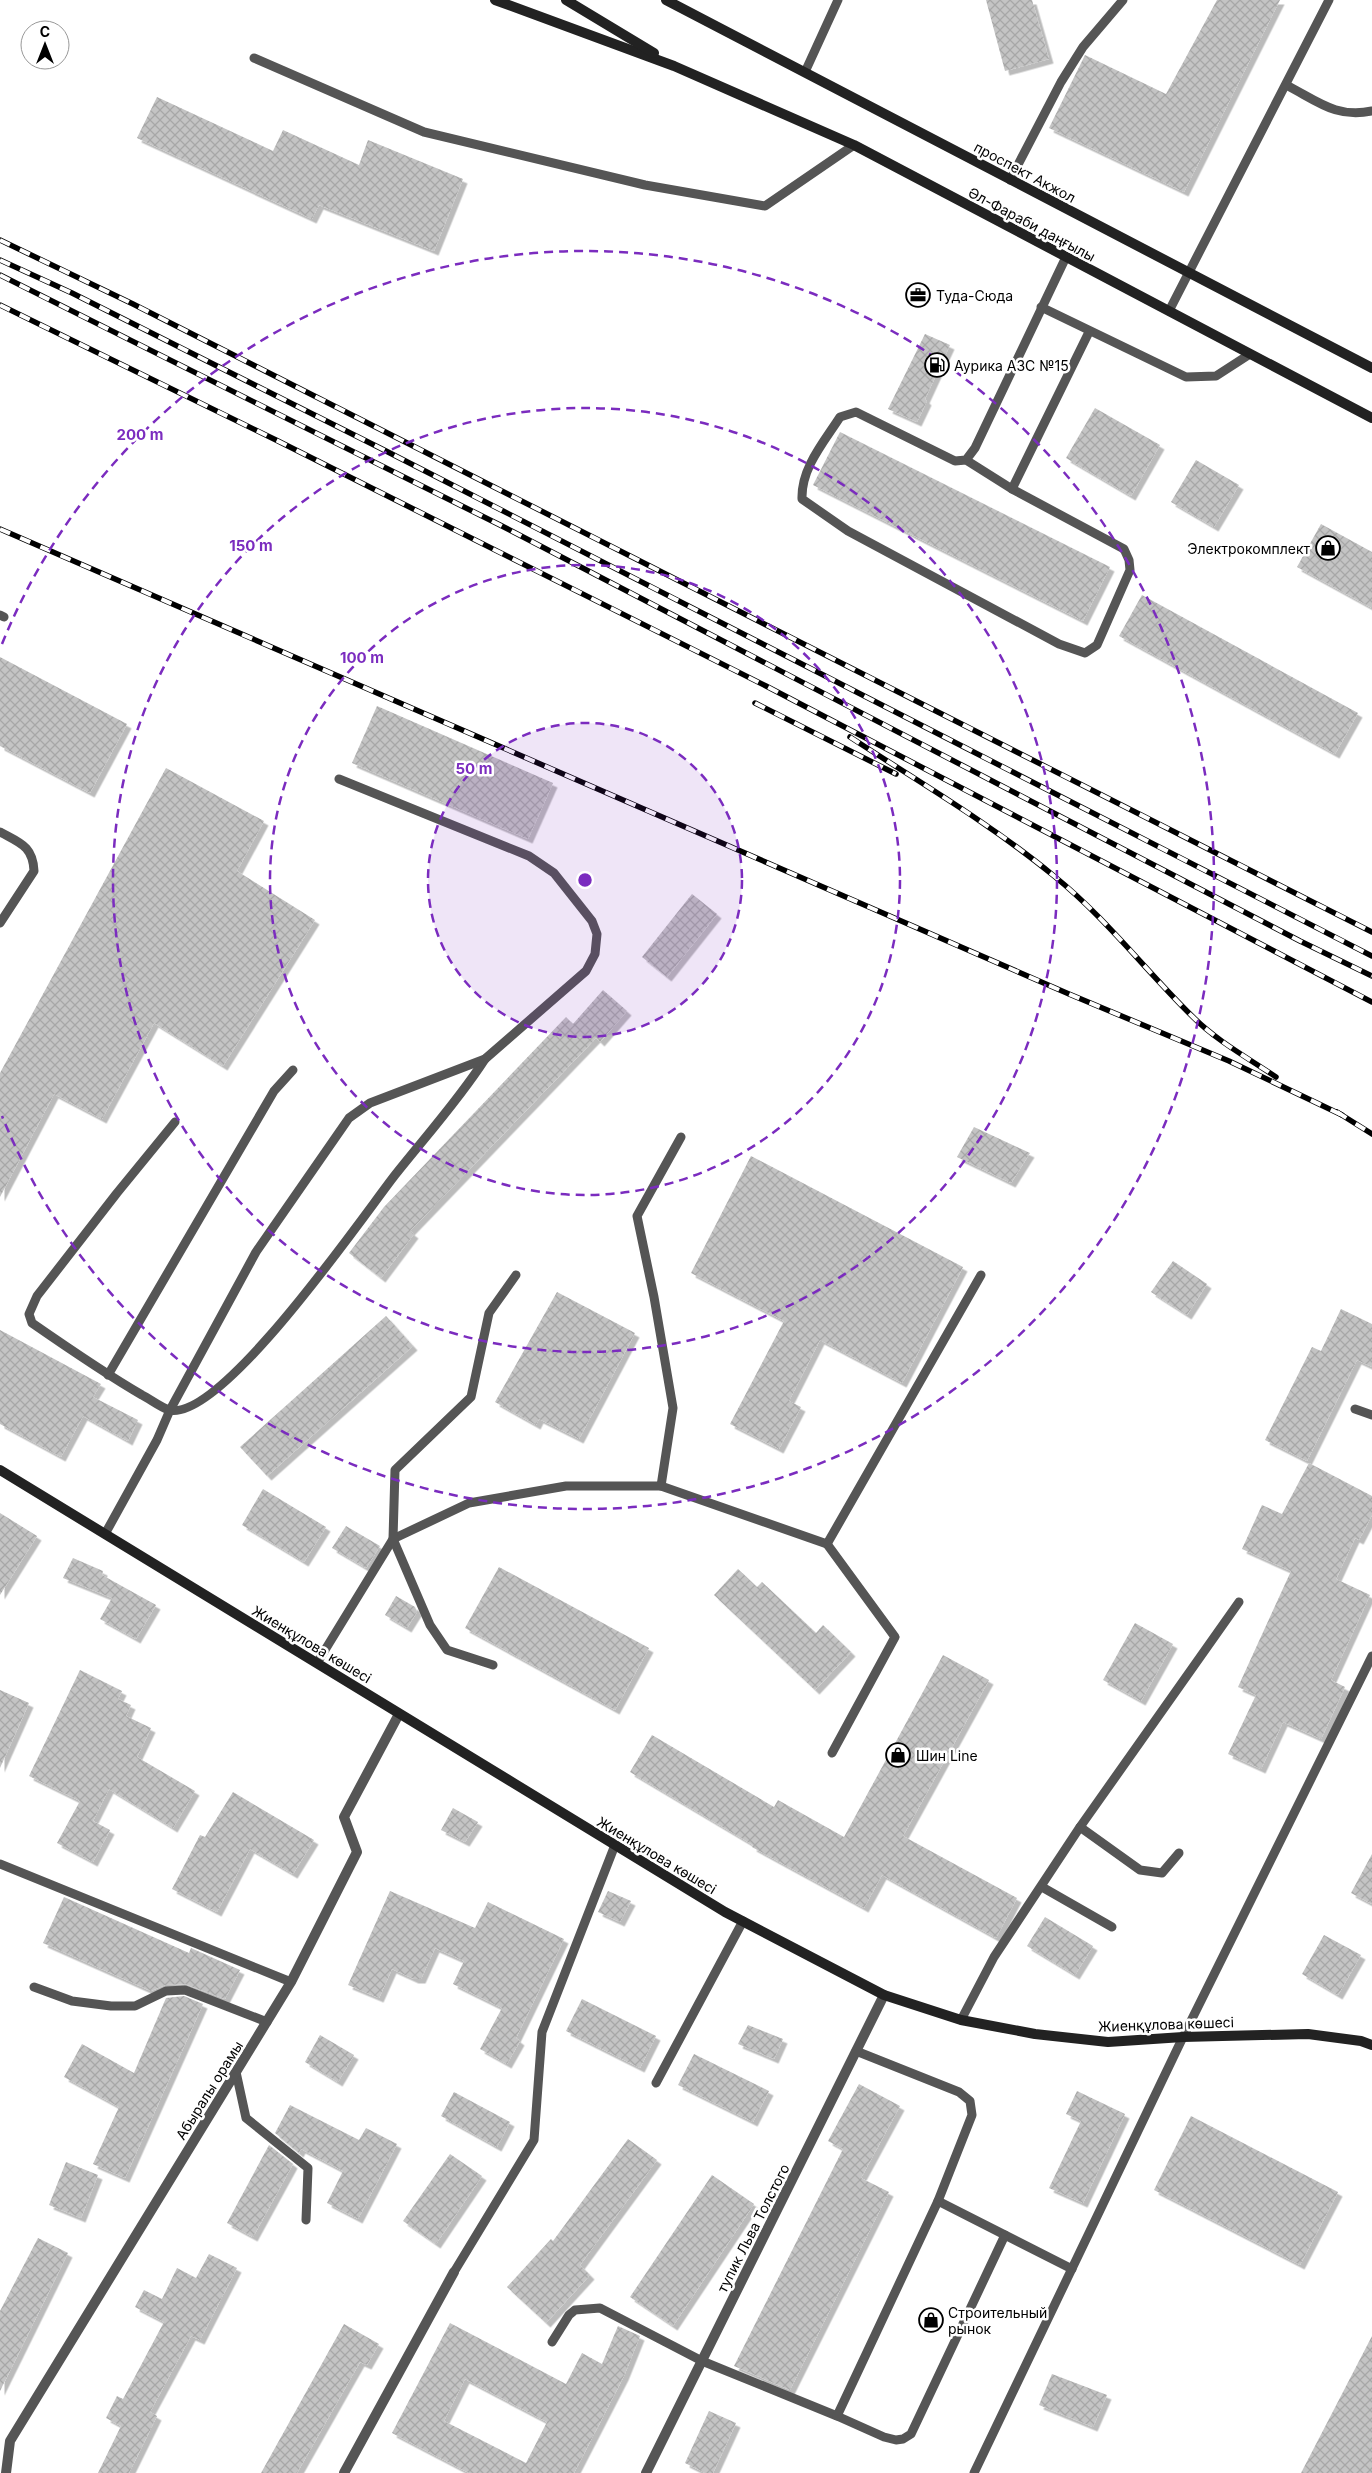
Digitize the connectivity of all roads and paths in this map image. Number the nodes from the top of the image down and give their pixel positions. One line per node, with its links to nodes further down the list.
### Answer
1 (495, 0): 8 (main road)
2 (566, 0): 8 (main road)
3 (666, 0): 9 (main road, проспект Акжол)
4 (838, 0): 9 (lane)
5 (1123, 0): 13 (lane)
6 (1330, 0): 10 (lane)
7 (254, 58): 12 (lane)
8 (674, 66): 12 (main road, Әл-Фараби даңғылы)
9 (805, 72): 13 (main road, проспект Акжол)
10 (1286, 84): 11 (lane); 15 (lane)
11 (1372, 112)
12 (854, 145): 14 (main road, Әл-Фараби даңғылы)
13 (1010, 180): 15 (main road, проспект Акжол)
14 (1066, 257): 16 (lane); 17 (main road, Әл-Фараби даңғылы)
15 (1188, 273): 17 (lane); 20 (main road, проспект Акжол)
16 (1041, 307): 18 (lane); 22 (lane)
17 (1169, 311): 19 (main road, Әл-Фараби даңғылы)
18 (1089, 332): 19 (lane); 23 (lane)
19 (1250, 354): 21 (main road, Әл-Фараби даңғылы)
20 (1372, 368)
21 (1372, 418)
22 (966, 460): 23 (lane); 23 (lane)
23 (1012, 489)
24 (339, 779): 27 (lane)
25 (0, 832): 26 (lane)
26 (0, 923)
27 (485, 1059): 35 (lane); 35 (lane)
28 (293, 1070): 33 (lane)
29 (175, 1122): 33 (lane)
30 (681, 1137): 38 (lane)
31 (516, 1275): 40 (lane)
32 (981, 1275): 41 (lane)
33 (108, 1375): 35 (lane)
34 (1355, 1409): 36 (lane)
35 (170, 1410): 39 (lane)
36 (1372, 1415)
37 (0, 1470): 39 (main road, Жиенқұлова көшесі)
38 (661, 1486): 40 (lane); 41 (lane)
39 (105, 1534): 44 (main road, Жиенқұлова көшесі)
40 (393, 1539): 44 (lane); 45 (lane)
41 (827, 1544): 47 (lane)
42 (1239, 1602): 48 (lane)
43 (1372, 1656): 60 (lane)
44 (317, 1663): 46 (main road, Жиенқұлова көшесі)
45 (493, 1665)
46 (399, 1714): 49 (main road, Жиенқұлова көшесі); 55 (street, Абыралы орамы)
47 (832, 1753)
48 (1080, 1827): 50 (lane); 52 (lane)
49 (615, 1845): 53 (main road, Жиенқұлова көшесі); 69 (lane)
50 (1179, 1853)
51 (0, 1864): 55 (lane)
52 (1042, 1887): 54 (lane); 58 (lane)
53 (743, 1921): 57 (main road, Жиенқұлова көшесі); 64 (lane)
54 (1112, 1927)
55 (291, 1982): 59 (street, Абыралы орамы)
56 (34, 1987): 59 (lane)
57 (884, 1995): 58 (main road, Жиенқұлова көшесі); 62 (street, тупик Льва Толстого)
58 (961, 2020): 60 (main road, Жиенқұлова көшесі)
59 (267, 2022): 63 (street, Абыралы орамы)
60 (1183, 2037): 61 (main road, Жиенқұлова көшесі); 68 (lane)
61 (1372, 2044)
62 (856, 2051): 65 (lane); 71 (street, тупик Льва Толстого)
63 (236, 2072): 66 (lane); 73 (street, Абыралы орамы)
64 (656, 2082)
65 (938, 2201): 67 (lane); 72 (lane)
66 (306, 2220)
67 (1005, 2235): 68 (lane); 72 (lane)
68 (1072, 2269): 76 (lane)
69 (454, 2272): 74 (street)
70 (552, 2342): 71 (lane)
71 (702, 2361): 72 (lane); 75 (street, тупик Льва Толстого)
72 (837, 2416)
73 (6, 2473)
74 (344, 2473)
75 (646, 2473)
76 (974, 2473)

